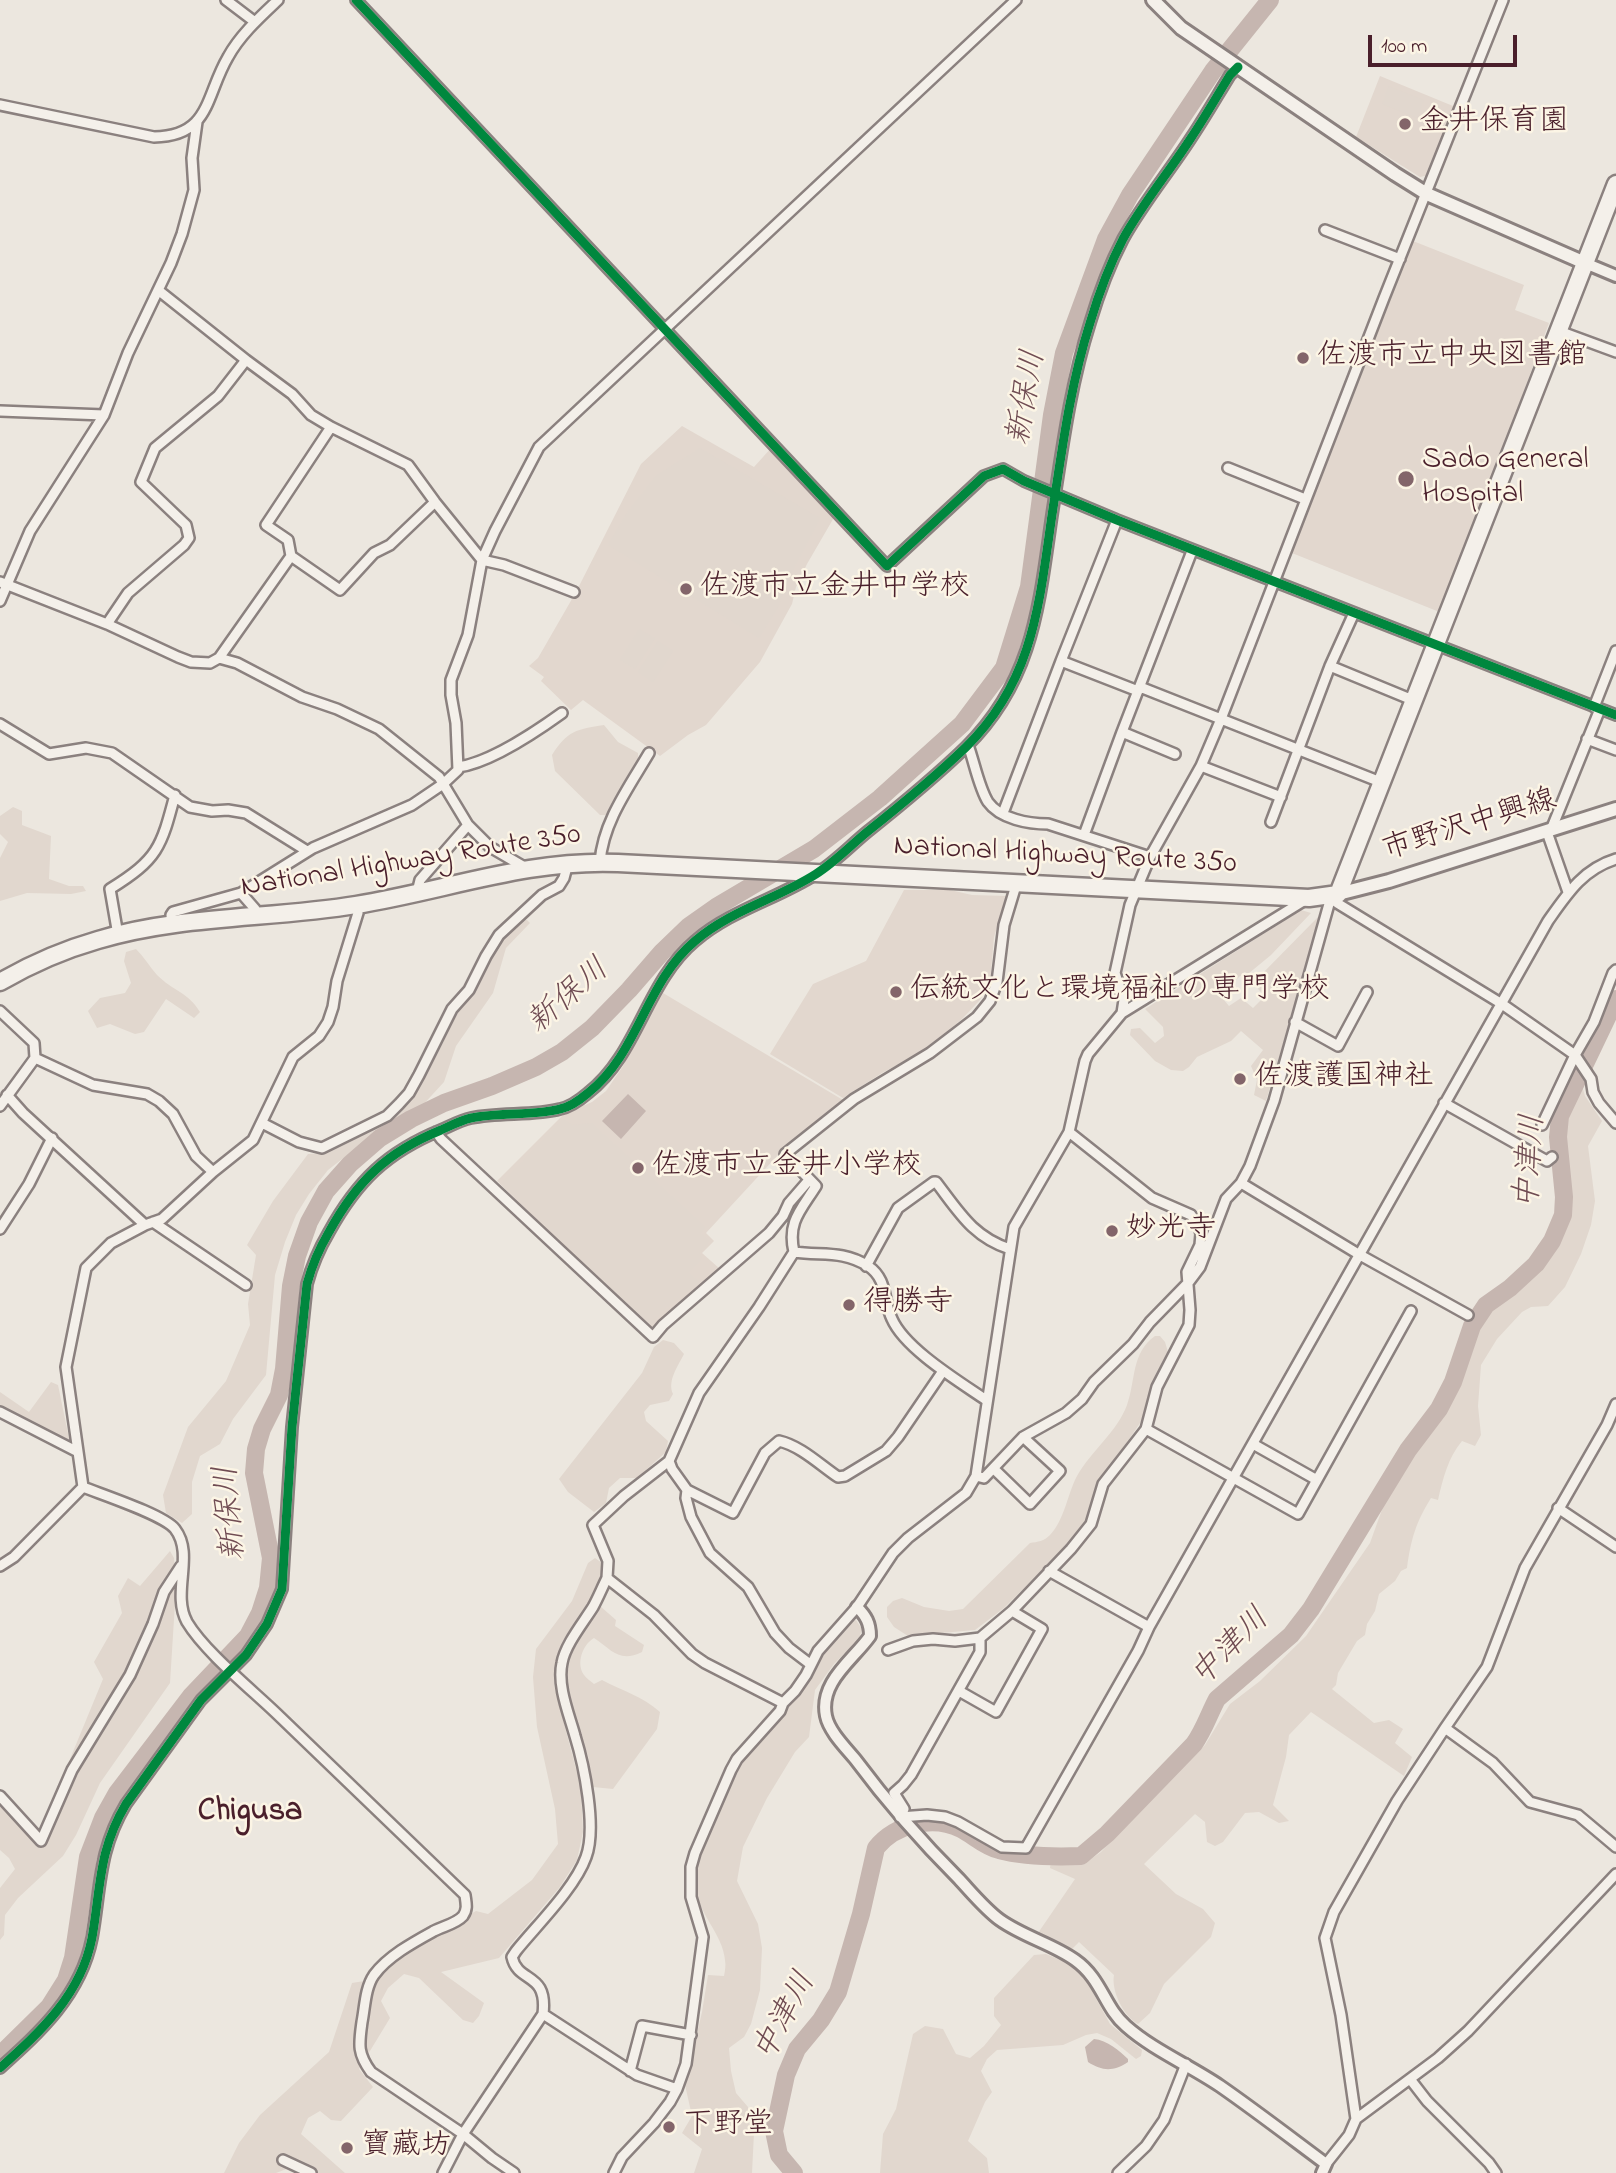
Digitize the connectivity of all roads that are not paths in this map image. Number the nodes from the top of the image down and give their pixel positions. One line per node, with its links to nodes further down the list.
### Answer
1 (226, 0): 7 (street)
2 (278, 0): 7 (street)
3 (356, 0): 18 (street)
4 (1016, 0): 18 (street)
5 (1153, 0): 8 (main road)
6 (1503, 0): 12 (street)
7 (256, 22): 10 (street)
8 (1238, 67): 12 (main road); 26 (street)
9 (0, 105): 10 (street)
10 (197, 122): 17 (street)
11 (1616, 184): 15 (highway)
12 (1427, 194): 14 (street); 15 (main road)
13 (1325, 230): 14 (street)
14 (1400, 259): 27 (street)
15 (1585, 263): 16 (street); 19 (highway)
16 (1616, 276)
17 (158, 290): 21 (street); 23 (street)
18 (665, 328): 26 (street); 32 (street)
19 (1559, 331): 20 (street); 39 (highway)
20 (1616, 352)
21 (246, 360): 24 (street); 38 (street)
22 (0, 411): 23 (street)
23 (104, 415): 34 (street)
24 (331, 427): 28 (street); 31 (street)
25 (1228, 468): 27 (street)
26 (1055, 494): 29 (street); 53 (street)
27 (1306, 499): 33 (street)
28 (435, 502): 31 (street); 32 (street)
29 (1117, 520): 30 (street); 42 (street)
30 (1192, 551): 33 (street); 44 (street)
31 (291, 556): 41 (street)
32 (482, 560): 35 (street); 59 (street)
33 (1273, 582): 37 (street); 49 (street)
34 (4, 583): 36 (street); 38 (street)
35 (574, 592)
36 (0, 601)
37 (1354, 613): 39 (street); 43 (street)
38 (107, 624): 41 (street)
39 (1437, 646): 45 (highway); 46 (street)
40 (1616, 652): 46 (street)
41 (219, 658): 61 (street)
42 (1061, 662): 44 (street); 65 (street)
43 (1330, 666): 45 (street); 54 (street)
44 (1139, 689): 49 (street); 51 (street)
45 (1415, 701): 60 (highway)
46 (1597, 708): 48 (street); 52 (street)
47 (562, 713): 59 (street)
48 (1616, 715)
49 (1221, 719): 54 (street); 58 (street)
50 (0, 724): 62 (street)
51 (1122, 732): 57 (street); 69 (street)
52 (1587, 739): 55 (street); 68 (street)
53 (968, 745): 65 (street); 76 (street)
54 (1298, 750): 60 (street); 63 (street)
55 (1616, 750)
56 (649, 752): 73 (street)
57 (1175, 754)
58 (1201, 766): 63 (street); 71 (street)
59 (458, 767): 61 (street)
60 (1383, 783): 82 (highway)
61 (443, 784): 67 (street); 70 (street)
62 (174, 795): 70 (street); 87 (street)
63 (1281, 797): 66 (street)
64 (1616, 808): 68 (main road, 市野沢中興線)
65 (1003, 813): 69 (street)
66 (1271, 822)
67 (468, 825): 75 (street); 79 (street)
68 (1548, 831): 80 (street); 82 (main road, 市野沢中興線)
69 (1084, 835): 71 (street)
70 (307, 851): 81 (street)
71 (1150, 857): 78 (street)
72 (1616, 859): 80 (street)
73 (600, 862): 74 (highway, National Highway Route 350); 76 (highway, National Highway Route 350)
74 (568, 863): 75 (highway, National Highway Route 350); 101 (street)
75 (527, 869): 79 (highway, National Highway Route 350)
76 (811, 873): 77 (highway, National Highway Route 350); 103 (street)
77 (1017, 882): 78 (highway, National Highway Route 350); 108 (street)
78 (1138, 890): 83 (highway, National Highway Route 350); 93 (street)
79 (417, 892): 84 (highway, National Highway Route 350)
80 (1568, 892): 91 (street)
81 (241, 893): 85 (street); 86 (street)
82 (1338, 894): 83 (highway, National Highway Route 350); 91 (street); 94 (street)
83 (1309, 898): 93 (street)
84 (357, 905): 86 (highway, National Highway Route 350); 101 (street)
85 (255, 909)
86 (172, 926): 87 (highway, National Highway Route 350)
87 (118, 935): 89 (highway, National Highway Route 350)
88 (1616, 970): 95 (street)
89 (0, 982)
90 (1367, 992): 94 (street)
91 (1502, 1004): 95 (street); 98 (street)
92 (0, 1011): 96 (street)
93 (1122, 1013): 104 (street)
94 (1295, 1022): 109 (street)
95 (1575, 1055): 100 (street); 102 (street)
96 (36, 1058): 97 (street); 107 (street)
97 (8, 1096): 99 (street); 105 (street)
98 (1444, 1103): 106 (street); 114 (street)
99 (0, 1106)
100 (1616, 1123)
101 (262, 1124): 107 (street)
102 (1542, 1125)
103 (436, 1132): 108 (street); 147 (street)
104 (1069, 1132): 112 (street); 116 (street)
105 (52, 1138): 110 (street); 111 (street)
106 (1552, 1157)
107 (213, 1171): 110 (street)
108 (809, 1180): 113 (street)
109 (1241, 1183): 114 (street); 116 (street)
110 (149, 1223): 117 (street); 127 (street)
111 (0, 1229)
112 (1010, 1249): 115 (street); 121 (street)
113 (794, 1252): 115 (street); 128 (street)
114 (1360, 1255): 119 (street); 126 (street)
115 (866, 1266): 120 (street)
116 (1188, 1283): 124 (street); 125 (street)
117 (246, 1285)
118 (1410, 1311): 132 (street)
119 (1468, 1315)
120 (943, 1371): 121 (street); 134 (street)
121 (986, 1400): 130 (street)
122 (1616, 1404): 135 (street)
123 (0, 1412): 127 (street)
124 (1146, 1430): 131 (street); 139 (street)
125 (1023, 1437): 129 (street); 129 (street)
126 (1253, 1444): 131 (street); 132 (street)
127 (78, 1452): 133 (street)
128 (669, 1461): 134 (street); 140 (street)
129 (994, 1469): 130 (street)
130 (976, 1476): 141 (street)
131 (1232, 1479): 132 (street); 143 (street)
132 (1317, 1480)
133 (83, 1487): 137 (street); 138 (street)
134 (687, 1490): 146 (street)
135 (1558, 1508): 136 (street); 150 (street)
136 (1616, 1547)
137 (183, 1561): 147 (street); 151 (street)
138 (0, 1566)
139 (1049, 1572): 142 (street); 143 (street)
140 (607, 1578): 149 (street); 155 (street)
141 (857, 1606): 146 (street); 152 (street)
142 (1012, 1612): 144 (street); 148 (street)
143 (1149, 1627): 152 (street)
144 (980, 1637): 145 (street); 148 (street)
145 (888, 1650)
146 (810, 1664): 149 (street)
147 (232, 1671): 158 (street); 163 (street)
148 (959, 1691): 152 (street)
149 (783, 1703): 156 (street)
150 (1445, 1728): 153 (street); 162 (street)
151 (0, 1796)
152 (902, 1819): 157 (street)
153 (1616, 1847)
154 (1614, 1879): 160 (street)
155 (543, 2014): 159 (street); 163 (street)
156 (691, 2035): 159 (street); 161 (street)
157 (1185, 2064): 165 (street); 170 (street)
158 (0, 2068)
159 (630, 2071): 161 (street)
160 (1410, 2079): 162 (street); 171 (street)
161 (677, 2089): 169 (street)
162 (1356, 2119): 165 (street)
163 (463, 2134): 167 (street); 168 (street)
164 (283, 2160): 166 (street)
165 (1322, 2171)
166 (311, 2173)
167 (443, 2173)
168 (514, 2173)
169 (614, 2173)
170 (1118, 2173)
171 (1496, 2173)

